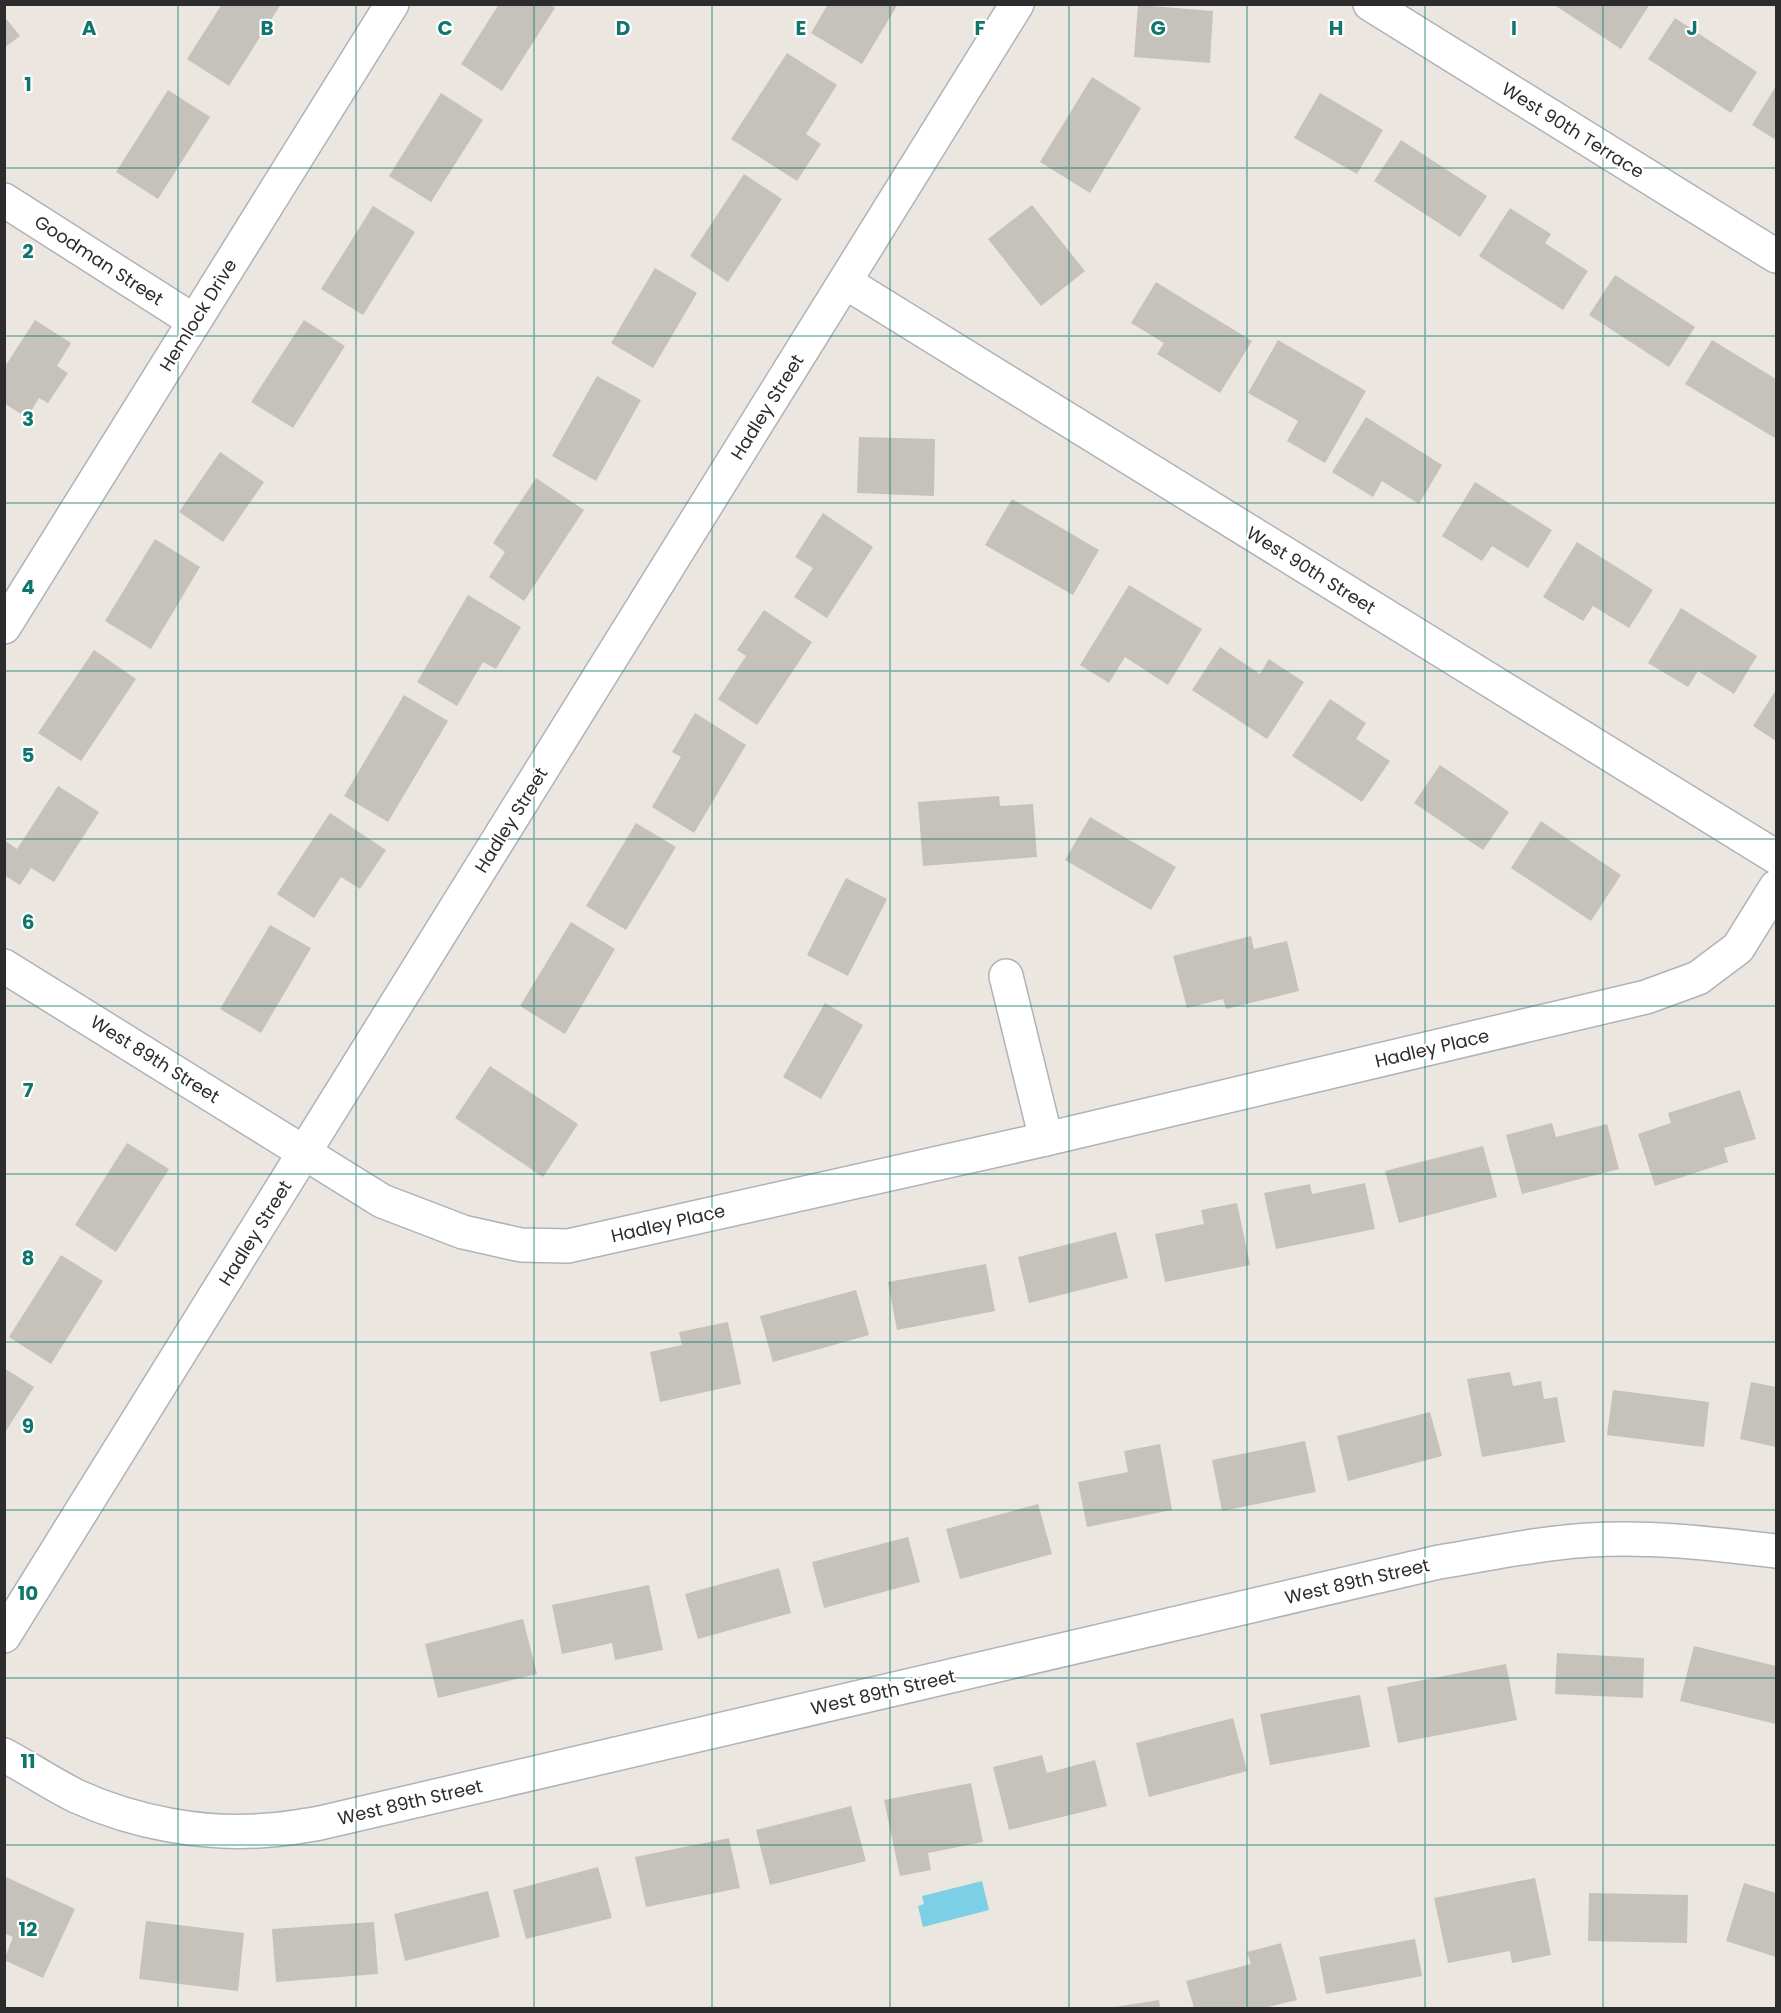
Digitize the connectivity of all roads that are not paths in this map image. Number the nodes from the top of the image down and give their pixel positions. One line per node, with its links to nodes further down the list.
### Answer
1 (392, 4): 7 (street, Hemlock Drive)
2 (1017, 4): 6 (street, Hadley Street)
3 (1370, 4): 5 (street, West 90th Terrace)
4 (4, 200): 7 (street, Goodman Street)
5 (1776, 256)
6 (845, 282): 9 (street, West 90th Street); 14 (street, Hadley Street)
7 (194, 321): 8 (street, Hemlock Drive)
8 (4, 627)
9 (1776, 857)
10 (1776, 887): 13 (street, Hadley Place)
11 (4, 966): 14 (street, West 89th Street)
12 (1006, 976): 13 (street)
13 (1046, 1139): 14 (street, Hadley Place)
14 (305, 1152): 16 (street, Hadley Street)
15 (1776, 1551): 17 (street, West 89th Street)
16 (4, 1636)
17 (4, 1755)

